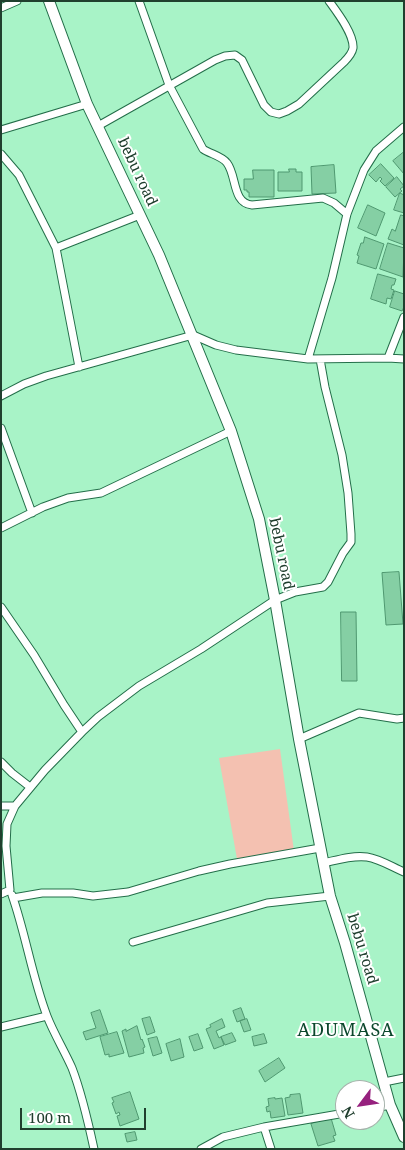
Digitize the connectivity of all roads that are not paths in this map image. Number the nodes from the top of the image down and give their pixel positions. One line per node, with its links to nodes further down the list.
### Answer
1 (17, 1): 5 (street)
2 (49, 1): 7 (street, bebu road)
3 (139, 1): 6 (street)
4 (329, 1): 6 (street)
5 (1, 8)
6 (169, 85): 8 (street); 12 (street)
7 (87, 104): 8 (street, bebu road); 10 (street)
8 (98, 126): 13 (street, bebu road)
9 (404, 127): 12 (street)
10 (1, 130)
11 (1, 154): 14 (street)
12 (347, 214): 18 (street)
13 (140, 215): 14 (street); 16 (street, bebu road)
14 (56, 248): 21 (street)
15 (404, 317): 17 (street)
16 (193, 335): 18 (street); 21 (street); 24 (street, bebu road)
17 (388, 358): 19 (street); 20 (street)
18 (308, 359): 19 (street)
19 (320, 359): 27 (street)
20 (404, 359)
21 (79, 367): 22 (street)
22 (1, 396)
23 (1, 428): 25 (street)
24 (231, 431): 25 (street); 27 (street, bebu road)
25 (32, 513): 26 (street)
26 (1, 528)
27 (275, 600): 30 (street); 31 (street, bebu road)
28 (1, 607): 30 (street)
29 (404, 718): 31 (street)
30 (82, 732): 33 (street)
31 (299, 739): 36 (street, bebu road)
32 (1, 762): 33 (street)
33 (30, 787): 35 (street)
34 (1, 806): 35 (street)
35 (14, 806): 39 (street)
36 (320, 848): 37 (street, bebu road); 42 (street)
37 (323, 862): 38 (street); 41 (street, bebu road)
38 (404, 872)
39 (10, 890): 40 (street); 42 (street)
40 (1, 894)
41 (330, 896): 43 (street); 47 (street, bebu road)
42 (13, 898): 44 (street)
43 (133, 942)
44 (47, 1016): 45 (street); 55 (street)
45 (1, 1027)
46 (404, 1078): 48 (street)
47 (383, 1080)
48 (385, 1082)
49 (385, 1086): 50 (street, bebu road)
50 (390, 1105): 51 (street); 54 (street, bebu road)
51 (385, 1106)
52 (335, 1115): 53 (street)
53 (264, 1127): 56 (street); 57 (street)
54 (404, 1137)
55 (94, 1149)
56 (202, 1149)
57 (271, 1149)

